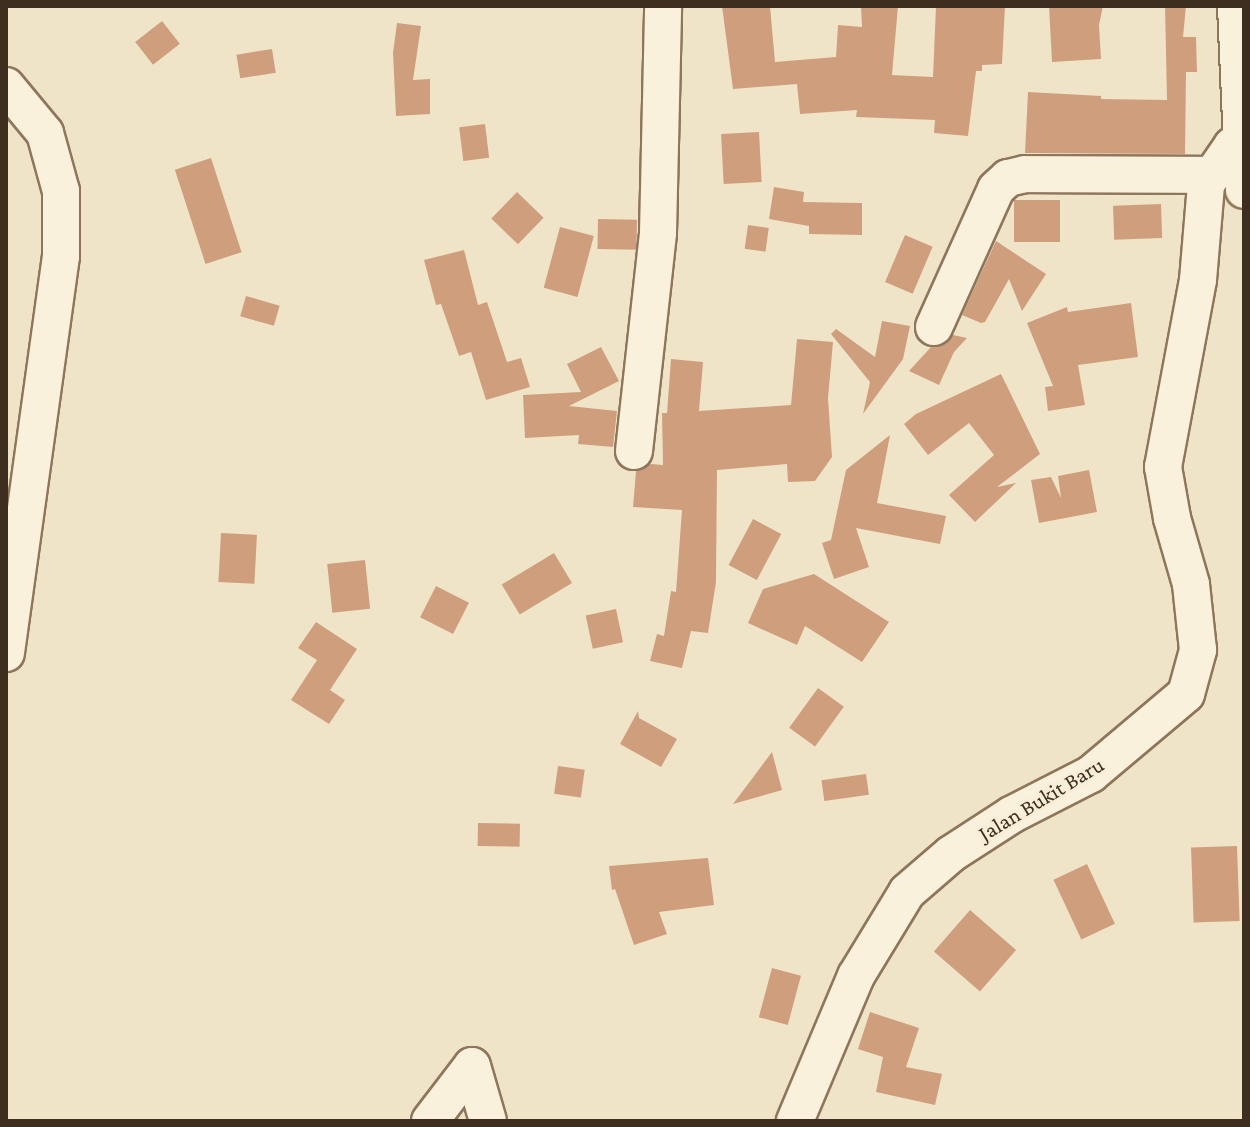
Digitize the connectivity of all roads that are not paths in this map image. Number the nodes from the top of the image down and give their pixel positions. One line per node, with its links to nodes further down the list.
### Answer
1 (663, 6): 6 (street)
2 (1236, 6): 4 (street, Jalan Bukit Baru)
3 (6, 86): 7 (street)
4 (1228, 182): 5 (street); 10 (street, Jalan Bukit Baru)
5 (934, 327)
6 (634, 451)
7 (6, 653)
8 (430, 1121): 9 (street)
9 (488, 1121)
10 (795, 1121)

